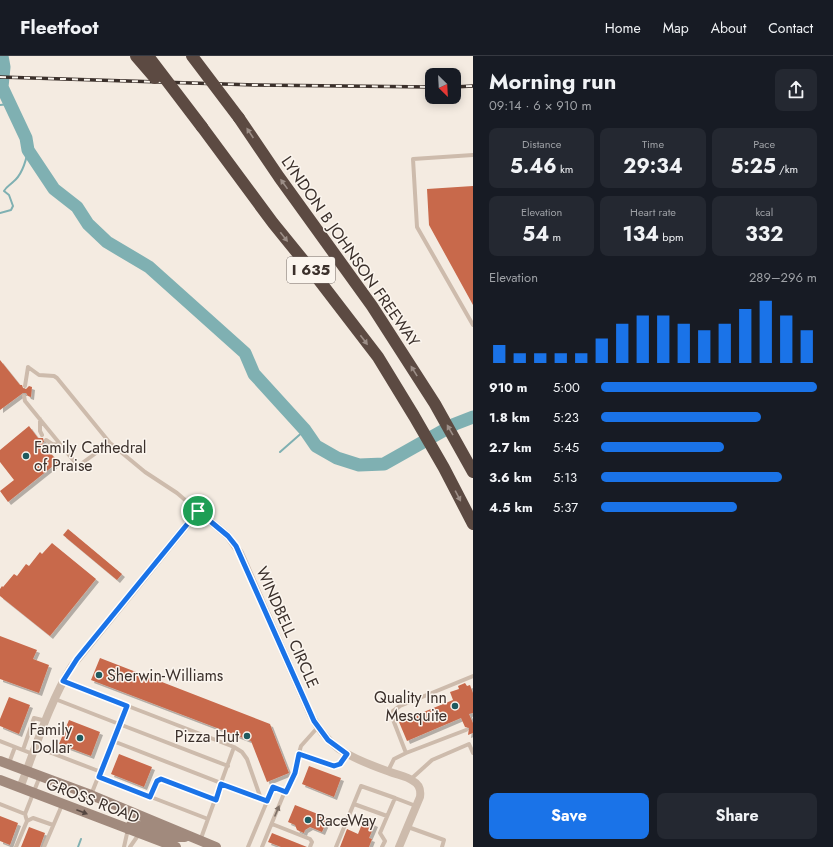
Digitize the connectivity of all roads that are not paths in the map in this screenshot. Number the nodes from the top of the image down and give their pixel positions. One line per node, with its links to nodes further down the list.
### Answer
1 (136, 56): 6 (highway, bridge)
2 (148, 56): 6 (highway, bridge)
3 (192, 56): 5 (highway, LYNDON B JOHNSON FREEWAY / I 635, bridge)
4 (202, 56): 5 (highway, bridge)
5 (239, 118): 16 (highway, LYNDON B JOHNSON FREEWAY / I 635, one-way to 5)
6 (198, 126): 18 (highway, I 635, one-way to 18)
7 (473, 155): 8 (lane)
8 (473, 325)
9 (26, 386): 14 (lane)
10 (24, 396): 11 (lane)
11 (40, 419): 12 (lane); 15 (lane)
12 (42, 435)
13 (46, 440): 15 (lane)
14 (110, 443): 15 (lane); 17 (lane)
15 (61, 445)
16 (473, 472)
17 (198, 511): 20 (street); 25 (street, WINDBELL CIRCLE)
18 (473, 524)
19 (473, 676): 34 (lane)
20 (63, 681): 21 (street); 22 (lane)
21 (55, 699): 23 (street); 24 (lane)
22 (127, 706): 24 (lane); 31 (lane)
23 (46, 721): 32 (lane); 33 (street)
24 (119, 724): 27 (lane); 39 (lane)
25 (318, 727): 36 (lane); 37 (street, WINDBELL CIRCLE)
26 (466, 730): 34 (lane)
27 (113, 741): 42 (lane); 47 (lane)
28 (0, 742): 30 (lane)
29 (471, 743): 35 (lane); 45 (lane)
30 (15, 747): 32 (lane); 38 (lane)
31 (234, 748): 39 (lane); 54 (lane)
32 (23, 750): 33 (lane)
33 (35, 750): 40 (street); 42 (lane)
34 (406, 753): 41 (lane)
35 (473, 753)
36 (299, 754): 37 (lane); 49 (lane)
37 (347, 754): 41 (street, WINDBELL CIRCLE)
38 (4, 763): 40 (main road, GROSS ROAD)
39 (228, 766): 47 (lane)
40 (26, 771): 43 (main road, GROSS ROAD); 48 (street)
41 (388, 771): 45 (street, WINDBELL CIRCLE)
42 (101, 772): 44 (lane)
43 (40, 776): 50 (lane); 51 (main road, GROSS ROAD)
44 (99, 777): 51 (lane); 52 (lane)
45 (410, 779): 60 (street)
46 (0, 780): 48 (main road, GROSS ROAD)
47 (221, 784): 54 (lane); 55 (lane)
48 (20, 788): 50 (main road, GROSS ROAD)
49 (286, 792): 56 (lane); 65 (lane, one-way to 49)
50 (33, 793): 58 (main road, GROSS ROAD); 61 (lane)
51 (91, 796): 70 (main road, GROSS ROAD)
52 (150, 797): 55 (lane); 63 (lane)
53 (394, 798): 59 (lane); 60 (lane); 62 (lane)
54 (261, 799): 56 (lane)
55 (216, 800): 63 (lane)
56 (267, 801): 78 (lane)
57 (0, 804): 61 (lane)
58 (62, 804): 66 (lane); 68 (main road, GROSS ROAD, one-way to 68)
59 (354, 804): 62 (lane); 81 (lane)
60 (416, 806): 67 (street)
61 (25, 814): 64 (lane)
62 (387, 816): 82 (lane)
63 (208, 819): 71 (lane)
64 (27, 821): 66 (lane); 72 (lane)
65 (272, 824): 79 (lane); 80 (lane)
66 (53, 826): 73 (lane)
67 (407, 826): 83 (street); 84 (lane)
68 (128, 829): 69 (main road, GROSS ROAD); 70 (main road); 74 (lane)
69 (139, 833): 75 (lane); 76 (main road, GROSS ROAD)
70 (189, 837): 71 (main road, GROSS ROAD)
71 (200, 841): 77 (main road, GROSS ROAD)
72 (16, 847)
73 (44, 847)
74 (124, 847)
75 (130, 847)
76 (176, 847)
77 (216, 847)
78 (248, 847)
79 (264, 847)
80 (310, 847)
81 (336, 847)
82 (382, 847)
83 (399, 847)
84 (442, 847)

